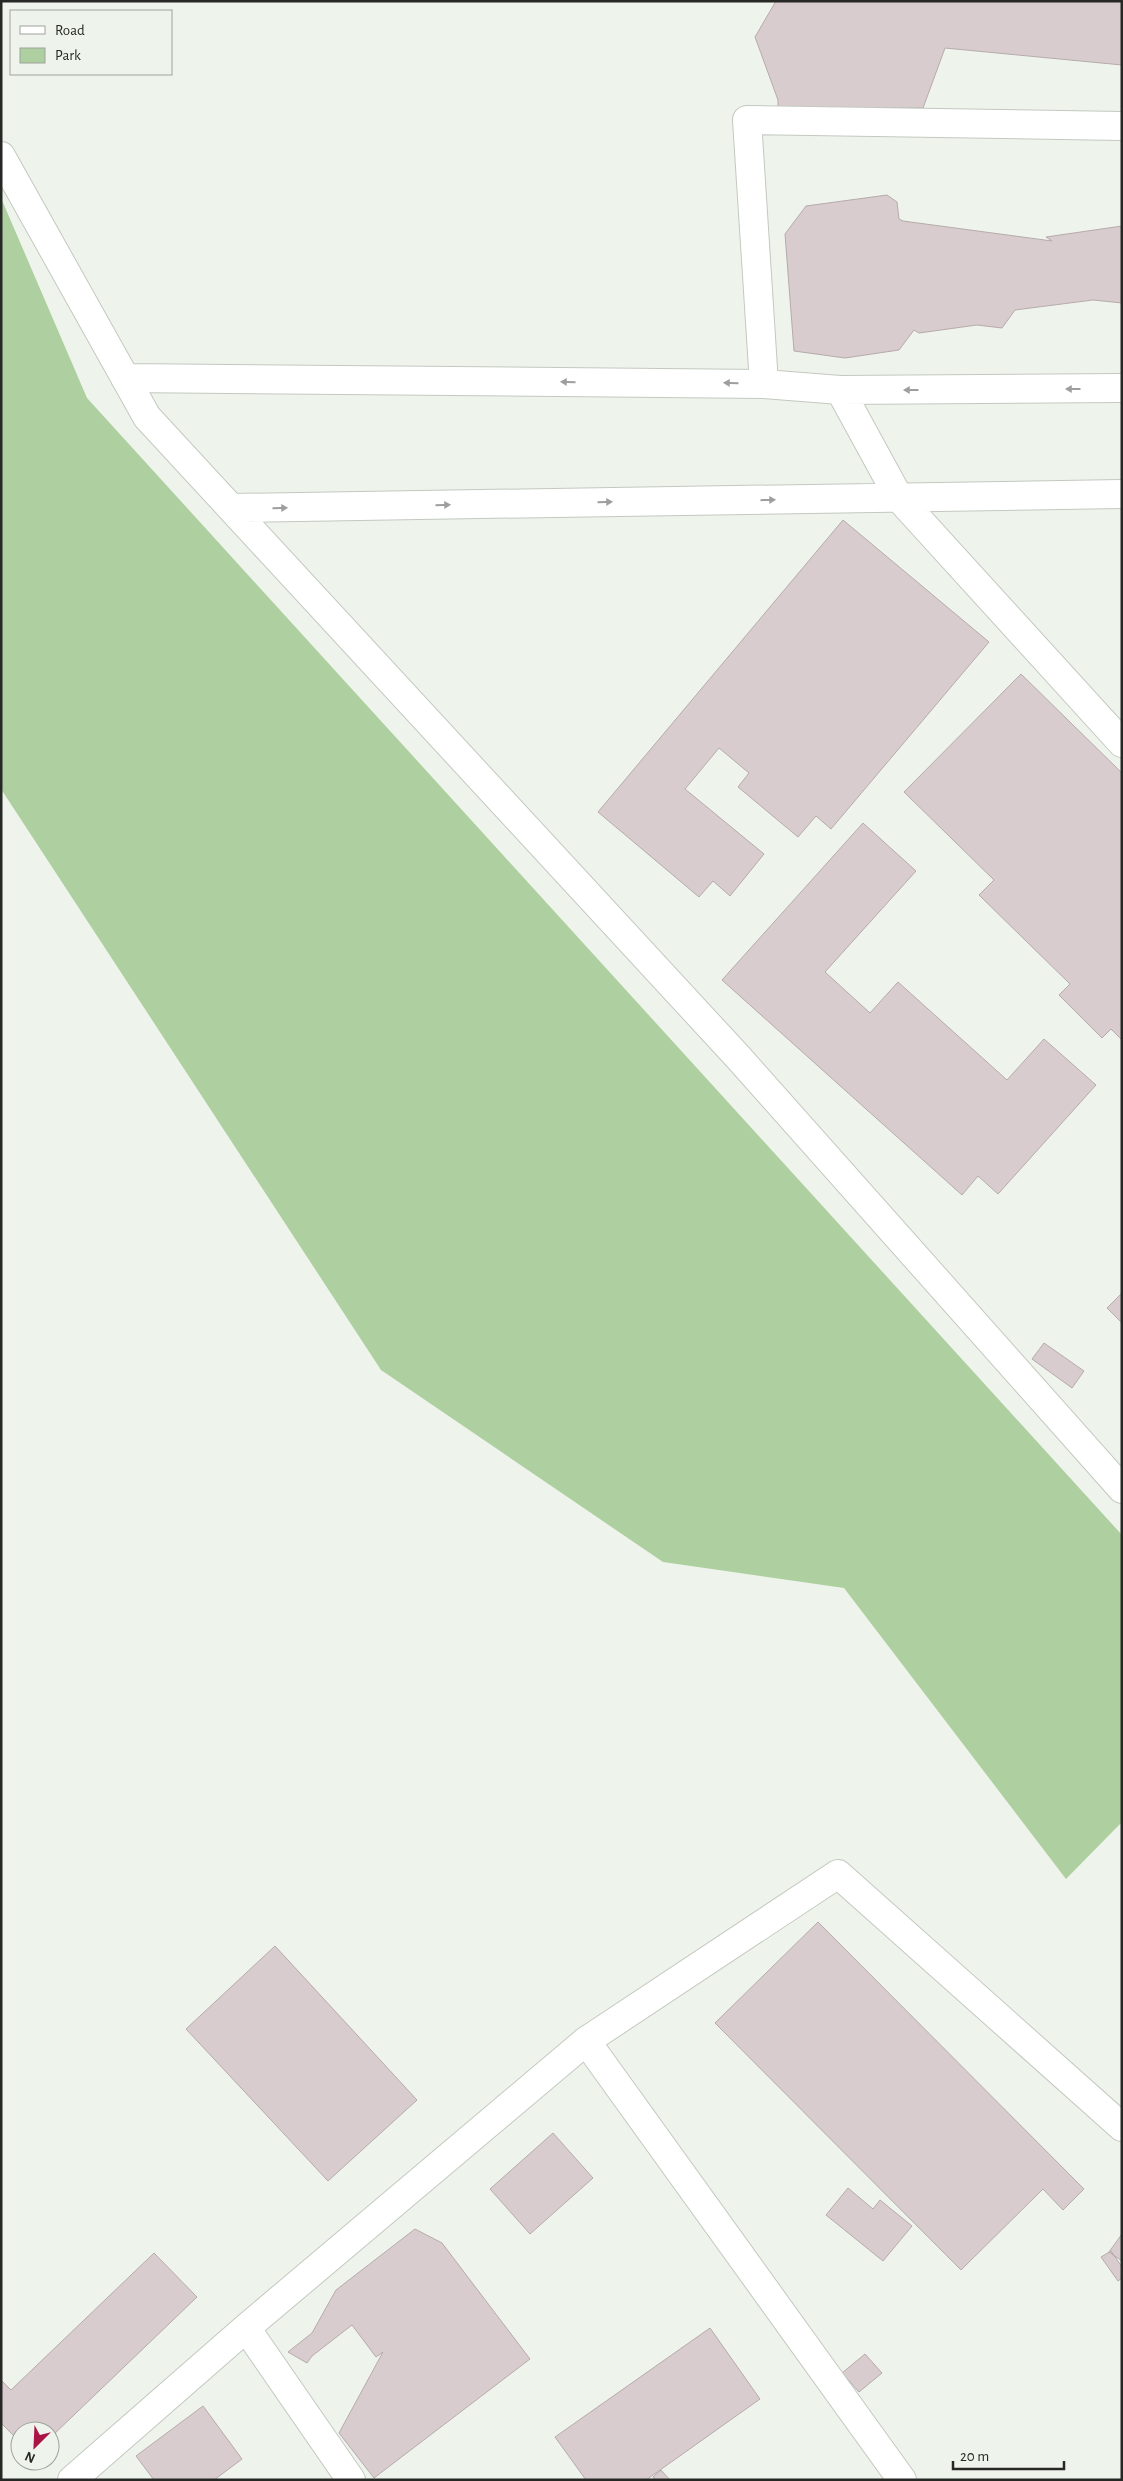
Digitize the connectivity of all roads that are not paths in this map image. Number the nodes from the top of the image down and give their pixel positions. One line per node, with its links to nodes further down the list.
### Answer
1 (1122, 126): 4 (street)
2 (1, 156): 3 (street)
3 (125, 378): 4 (street, one-way to 3); 9 (street)
4 (764, 384): 6 (street)
5 (1122, 388): 6 (street, one-way to 6)
6 (840, 390): 8 (street)
7 (1122, 494): 8 (street)
8 (899, 498): 9 (street, one-way to 8); 10 (street)
9 (232, 508): 11 (street)
10 (1122, 743)
11 (1122, 1489)
12 (586, 2041): 13 (street); 14 (street); 17 (street)
13 (1122, 2127)
14 (246, 2328): 15 (street); 16 (street)
15 (72, 2480)
16 (351, 2480)
17 (902, 2480)

